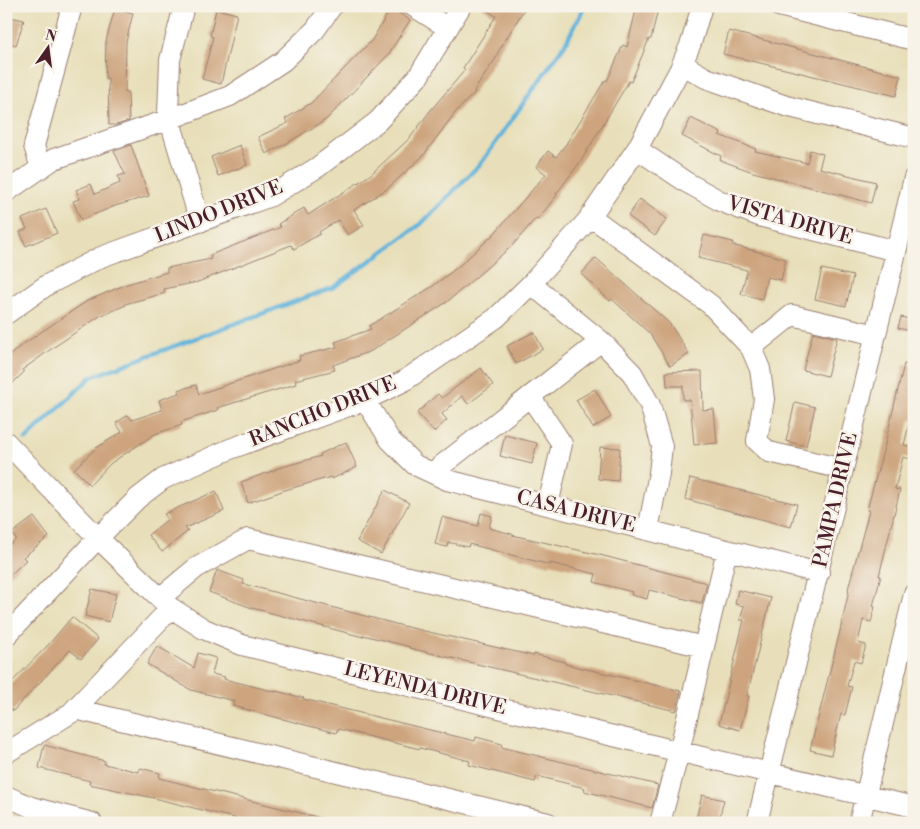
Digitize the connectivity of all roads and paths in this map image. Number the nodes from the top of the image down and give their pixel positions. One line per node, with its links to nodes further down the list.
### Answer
1 (72, 6): 14 (street)
2 (184, 6): 11 (street)
3 (332, 6): 11 (street)
4 (412, 6): 8 (street)
5 (462, 6): 8 (street, LINDO DRIVE)
6 (702, 6): 10 (street, RANCHO DRIVE)
7 (780, 6): 9 (street)
8 (448, 28): 18 (street, LINDO DRIVE)
9 (914, 40)
10 (682, 64): 12 (street); 13 (street, RANCHO DRIVE)
11 (170, 119): 14 (street); 18 (street)
12 (914, 138)
13 (637, 149): 17 (street, RANCHO DRIVE); 19 (street, VISTA DRIVE)
14 (41, 168): 16 (street)
15 (914, 178): 19 (street, PAMPA DRIVE)
16 (6, 192)
17 (590, 216): 20 (street, RANCHO DRIVE); 24 (street)
18 (200, 222): 21 (street, LINDO DRIVE)
19 (896, 250): 22 (street, PAMPA DRIVE)
20 (531, 284): 23 (street); 26 (street, RANCHO DRIVE)
21 (6, 314)
22 (876, 334): 24 (street); 28 (street, PAMPA DRIVE)
23 (601, 341): 25 (street); 31 (street)
24 (751, 348): 28 (street)
25 (530, 396): 29 (street); 30 (street)
26 (365, 400): 29 (street, CASA DRIVE); 32 (street, RANCHO DRIVE)
27 (6, 442): 32 (street, LEYENDA DRIVE)
28 (843, 469): 34 (street, PAMPA DRIVE)
29 (432, 473): 30 (street, CASA DRIVE)
30 (548, 505): 31 (street, CASA DRIVE)
31 (648, 530): 33 (street, CASA DRIVE)
32 (98, 538): 36 (street, LEYENDA DRIVE); 37 (street, RANCHO DRIVE)
33 (727, 550): 34 (street, CASA DRIVE); 38 (street)
34 (819, 573): 42 (street, PAMPA DRIVE)
35 (914, 594): 44 (street)
36 (165, 603): 38 (street); 39 (street); 40 (street, LEYENDA DRIVE)
37 (6, 636)
38 (704, 647): 40 (street)
39 (75, 709): 41 (street); 47 (street)
40 (679, 752): 42 (street, LEYENDA DRIVE); 48 (street)
41 (6, 753)
42 (769, 773): 44 (street, LEYENDA DRIVE); 49 (street, PAMPA DRIVE)
43 (6, 796): 46 (street)
44 (866, 796): 45 (street, LEYENDA DRIVE); 50 (street)
45 (914, 808)
46 (92, 823)
47 (548, 823)
48 (660, 823)
49 (757, 823)
50 (859, 823)

